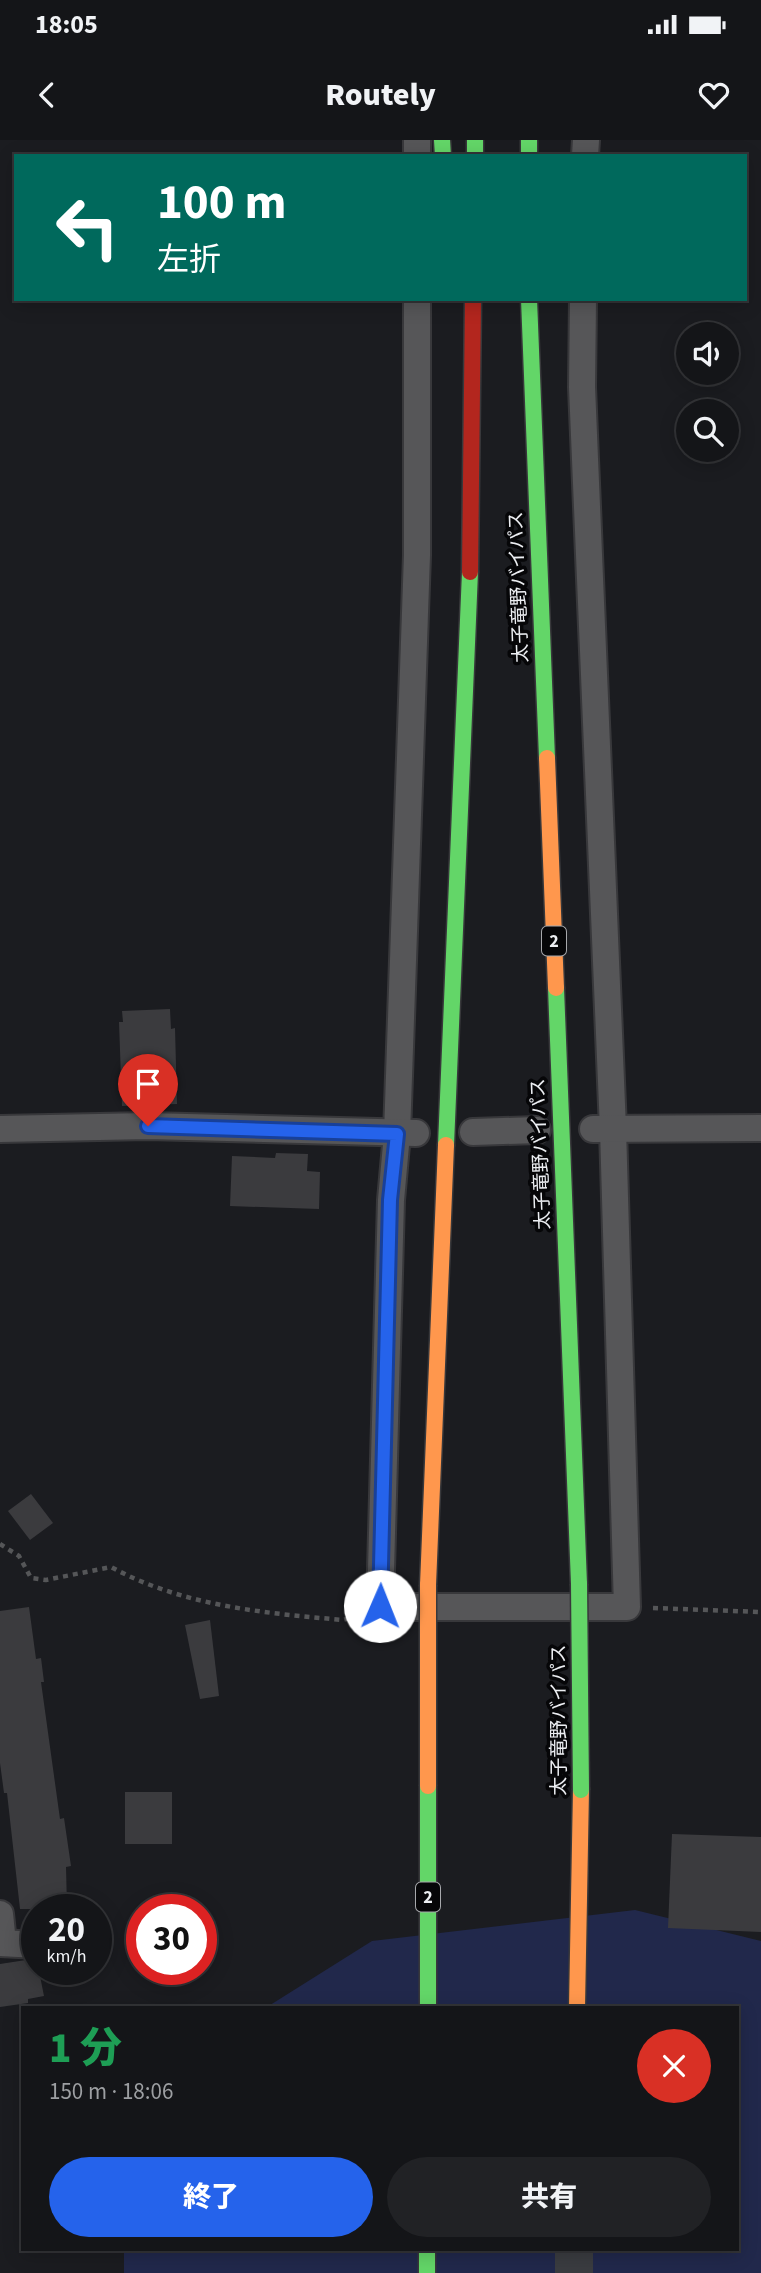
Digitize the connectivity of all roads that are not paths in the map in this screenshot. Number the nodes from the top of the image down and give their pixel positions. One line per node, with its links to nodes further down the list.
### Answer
1 (417, 301): 12 (street)
2 (473, 301): 6 (highway, 2)
3 (529, 301): 17 (highway, 太子竜野バイパス / 2, bridge)
4 (583, 301): 9 (street)
5 (456, 353): 6 (highway)
6 (470, 583): 16 (highway, 2, bridge)
7 (761, 1128): 9 (street)
8 (0, 1129): 12 (street)
9 (603, 1129): 12 (street)
10 (537, 1130): 11 (street)
11 (473, 1132)
12 (407, 1133)
13 (0, 1914): 14 (street)
14 (2, 1943): 15 (street)
15 (21, 1944)
16 (428, 2006)
17 (578, 2006)
18 (427, 2251): 19 (highway)
19 (427, 2273)

